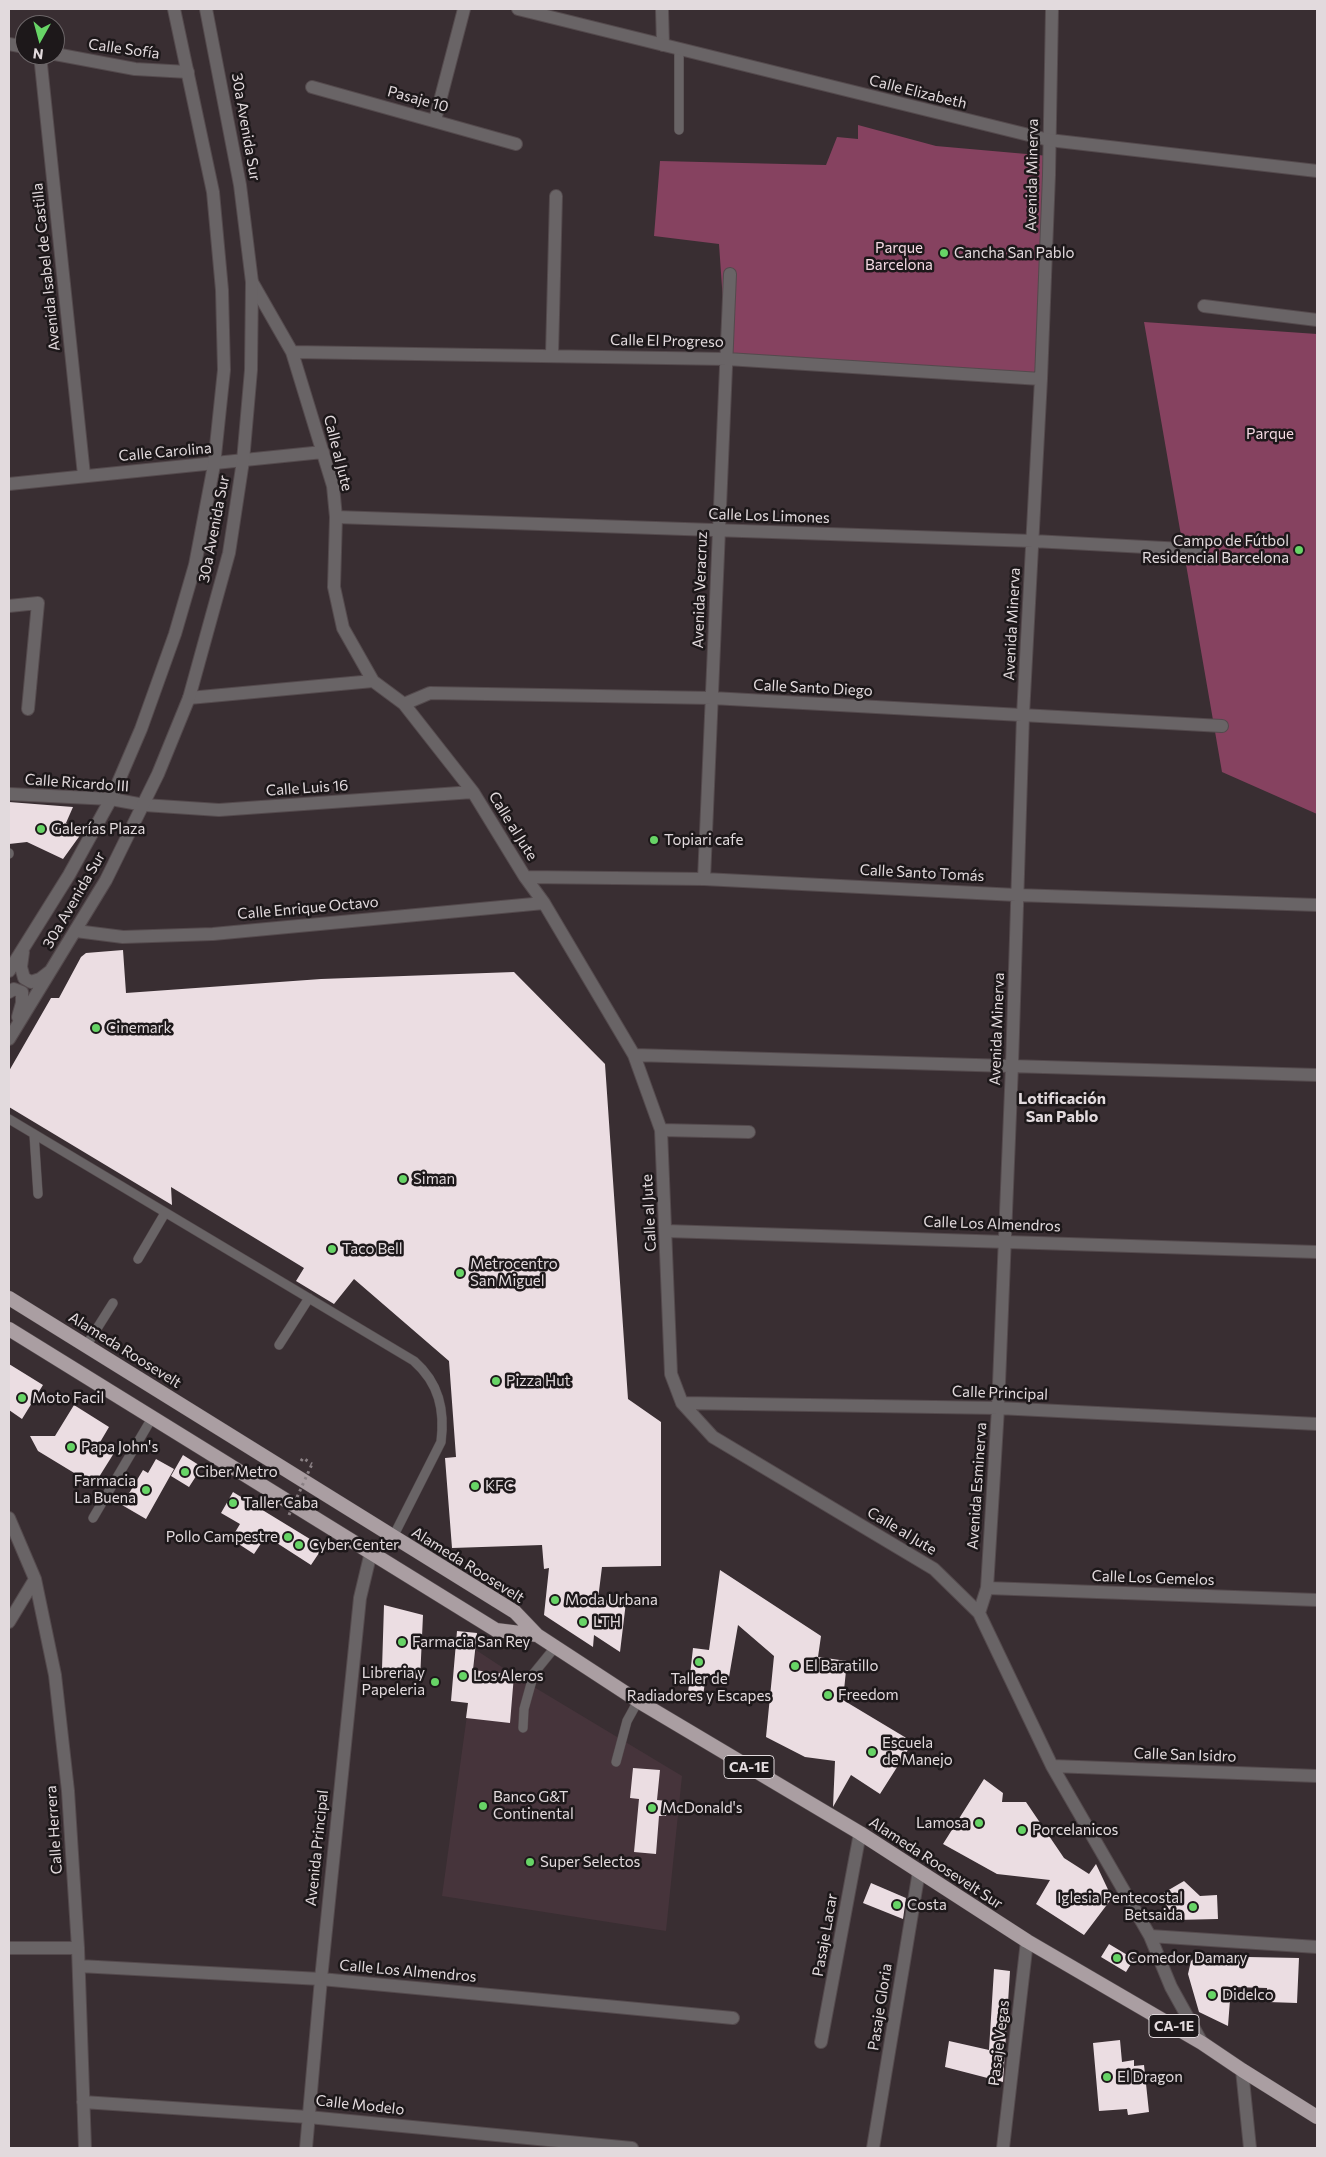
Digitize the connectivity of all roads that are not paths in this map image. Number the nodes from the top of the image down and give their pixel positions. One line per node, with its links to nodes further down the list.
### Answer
1 (174, 9): 11 (street, 30a Avenida Sur)
2 (206, 9): 20 (street, 30a Avenida Sur)
3 (464, 9): 13 (street)
4 (518, 9): 7 (street, Calle Elizabeth)
5 (662, 9): 7 (street)
6 (1052, 9): 15 (street, Avenida Minerva)
7 (663, 45): 8 (street, Calle Elizabeth)
8 (679, 50): 14 (lane); 15 (street, Calle Elizabeth)
9 (65, 56): 11 (street, Calle Sofía)
10 (41, 65): 30 (street, Avenida Isabel de Castilla)
11 (188, 72): 29 (street, 30a Avenida Sur)
12 (312, 87): 13 (street, Pasaje 10)
13 (435, 120): 16 (street, Pasaje 10)
14 (678, 130)
15 (1049, 140): 17 (street, Calle Elizabeth); 26 (street, Avenida Minerva)
16 (516, 144)
17 (1317, 171)
18 (556, 196): 24 (street)
19 (730, 274): 25 (street, Avenida Veracruz)
20 (252, 282): 23 (street, Calle al Jute); 28 (street, 30a Avenida Sur)
21 (1204, 306): 22 (street)
22 (1317, 320)
23 (292, 352): 24 (street, Calle El Progreso); 27 (street, Calle al Jute)
24 (552, 355): 25 (street, Calle El Progreso)
25 (727, 358): 26 (street, Calle El Progreso); 33 (street, Avenida Veracruz)
26 (1041, 379): 34 (street, Avenida Minerva)
27 (323, 452): 28 (street, Calle Carolina); 32 (street, Calle al Jute)
28 (243, 460): 29 (street, Calle Carolina); 38 (street, 30a Avenida Sur)
29 (214, 464): 30 (street, Calle Carolina); 46 (street, 30a Avenida Sur)
30 (84, 475): 31 (street, Calle Carolina)
31 (9, 484)
32 (336, 517): 33 (street, Calle Los Limones); 37 (street, Calle al Jute)
33 (719, 530): 34 (street, Calle Los Limones); 39 (street, Avenida Veracruz)
34 (1033, 541): 35 (street, Calle Los Limones); 42 (street, Avenida Minerva)
35 (1202, 550)
36 (9, 606): 41 (street)
37 (373, 681): 38 (street); 40 (street, Calle al Jute)
38 (189, 698): 47 (street, 30a Avenida Sur)
39 (712, 698): 40 (street, Calle Santo Diego); 42 (street, Calle Santo Diego); 49 (street, Avenida Veracruz)
40 (404, 704): 44 (street, Calle al Jute)
41 (28, 709)
42 (1023, 715): 43 (street, Calle Santo Diego); 50 (street, Avenida Minerva)
43 (1222, 726)
44 (473, 792): 47 (street, Calle Luis 16); 48 (street, Calle al Jute)
45 (9, 794): 46 (street, Calle Ricardo III)
46 (111, 798): 47 (street, Calle Ricardo III); 54 (street, 30a Avenida Sur)
47 (144, 805): 53 (street, 30a Avenida Sur)
48 (525, 877): 49 (street, Calle Santo Tomás); 51 (street, Calle al Jute)
49 (704, 879): 50 (street, Calle Santo Tomás)
50 (1016, 894): 52 (street, Calle Santo Tomás); 60 (street, Avenida Minerva)
51 (544, 903): 53 (street, Calle Enrique Octavo); 59 (street, Calle al Jute)
52 (1317, 905)
53 (76, 931): 56 (street, 30a Avenida Sur)
54 (23, 950): 55 (street, 30a Avenida Sur); 56 (street)
55 (9, 971)
56 (51, 971): 58 (street, 30a Avenida Sur)
57 (9, 992): 58 (street)
58 (11, 1035)
59 (634, 1055): 60 (street); 63 (street, Calle al Jute)
60 (1012, 1065): 61 (street); 69 (street, Avenida Minerva)
61 (1317, 1075)
62 (9, 1119): 65 (lane)
63 (661, 1130): 64 (street); 68 (street, Calle al Jute)
64 (748, 1132)
65 (34, 1134): 66 (lane); 67 (lane)
66 (38, 1194)
67 (165, 1213): 71 (lane); 73 (lane)
68 (666, 1231): 69 (street, Calle Los Almendros); 78 (street, Calle al Jute)
69 (1005, 1241): 70 (street, Calle Los Almendros); 79 (street, Avenida Esminerva)
70 (1317, 1252)
71 (138, 1258)
72 (9, 1298): 77 (highway, Alameda Roosevelt / CA-1E)
73 (309, 1298): 76 (lane); 84 (lane)
74 (112, 1303): 77 (lane)
75 (9, 1329): 80 (highway, CA-1E)
76 (279, 1345)
77 (86, 1346): 84 (highway, Alameda Roosevelt / CA-1E)
78 (682, 1403): 79 (street, Calle Principal); 89 (street, Calle al Jute)
79 (998, 1408): 81 (street, Calle Principal); 87 (street, Avenida Esminerva)
80 (152, 1418): 83 (lane); 85 (highway, CA-1E)
81 (1317, 1424)
82 (9, 1518): 86 (street, Calle Herrera)
83 (93, 1518)
84 (393, 1537): 91 (highway, Alameda Roosevelt / CA-1E)
85 (371, 1552): 91 (highway, CA-1E); 106 (street, Avenida Principal)
86 (35, 1579): 90 (street); 104 (street, Calle Herrera)
87 (987, 1588): 88 (street, Calle Los Gemelos); 89 (street, Avenida Esminerva)
88 (1317, 1600)
89 (979, 1613): 96 (street, Calle al Jute)
90 (9, 1622)
91 (537, 1635): 92 (highway, Alameda Roosevelt Sur / CA-1E)
92 (556, 1646): 93 (highway, Alameda Roosevelt Sur / CA-1E); 94 (lane)
93 (638, 1701): 95 (lane); 98 (highway, Alameda Roosevelt Sur / CA-1E)
94 (523, 1728)
95 (616, 1762)
96 (1052, 1766): 97 (street, Calle San Isidro); 100 (street, Calle al Jute)
97 (1317, 1776)
98 (860, 1833): 99 (highway, Alameda Roosevelt Sur / CA-1E); 108 (street, Pasaje Lacar)
99 (919, 1871): 101 (highway, Alameda Roosevelt Sur / CA-1E); 118 (street, Pasaje Gloria)
100 (1150, 1936): 102 (street); 109 (street, Calle al Jute)
101 (1027, 1942): 109 (highway, Alameda Roosevelt Sur / CA-1E); 119 (street, Pasaje Vegas)
102 (1317, 1947)
103 (9, 1948): 104 (street)
104 (78, 1948): 105 (street, Calle Herrera)
105 (79, 1966): 106 (street, Calle Los Almendros); 111 (street, Calle Herrera)
106 (321, 1979): 107 (street, Calle Los Almendros); 112 (street, Avenida Principal)
107 (733, 2018)
108 (821, 2042)
109 (1202, 2043): 110 (highway, Alameda Roosevelt Sur / CA-1E)
110 (1242, 2070): 113 (highway, Alameda Roosevelt Sur / CA-1E); 120 (street)
111 (83, 2102): 112 (street, Calle Modelo); 115 (street, Calle Herrera)
112 (308, 2117): 114 (street, Calle Modelo); 116 (street, Avenida Principal)
113 (1317, 2117)
114 (533, 2143): 117 (street, Calle Modelo)
115 (85, 2148)
116 (306, 2148)
117 (632, 2148)
118 (873, 2148)
119 (1003, 2148)
120 (1250, 2148)

